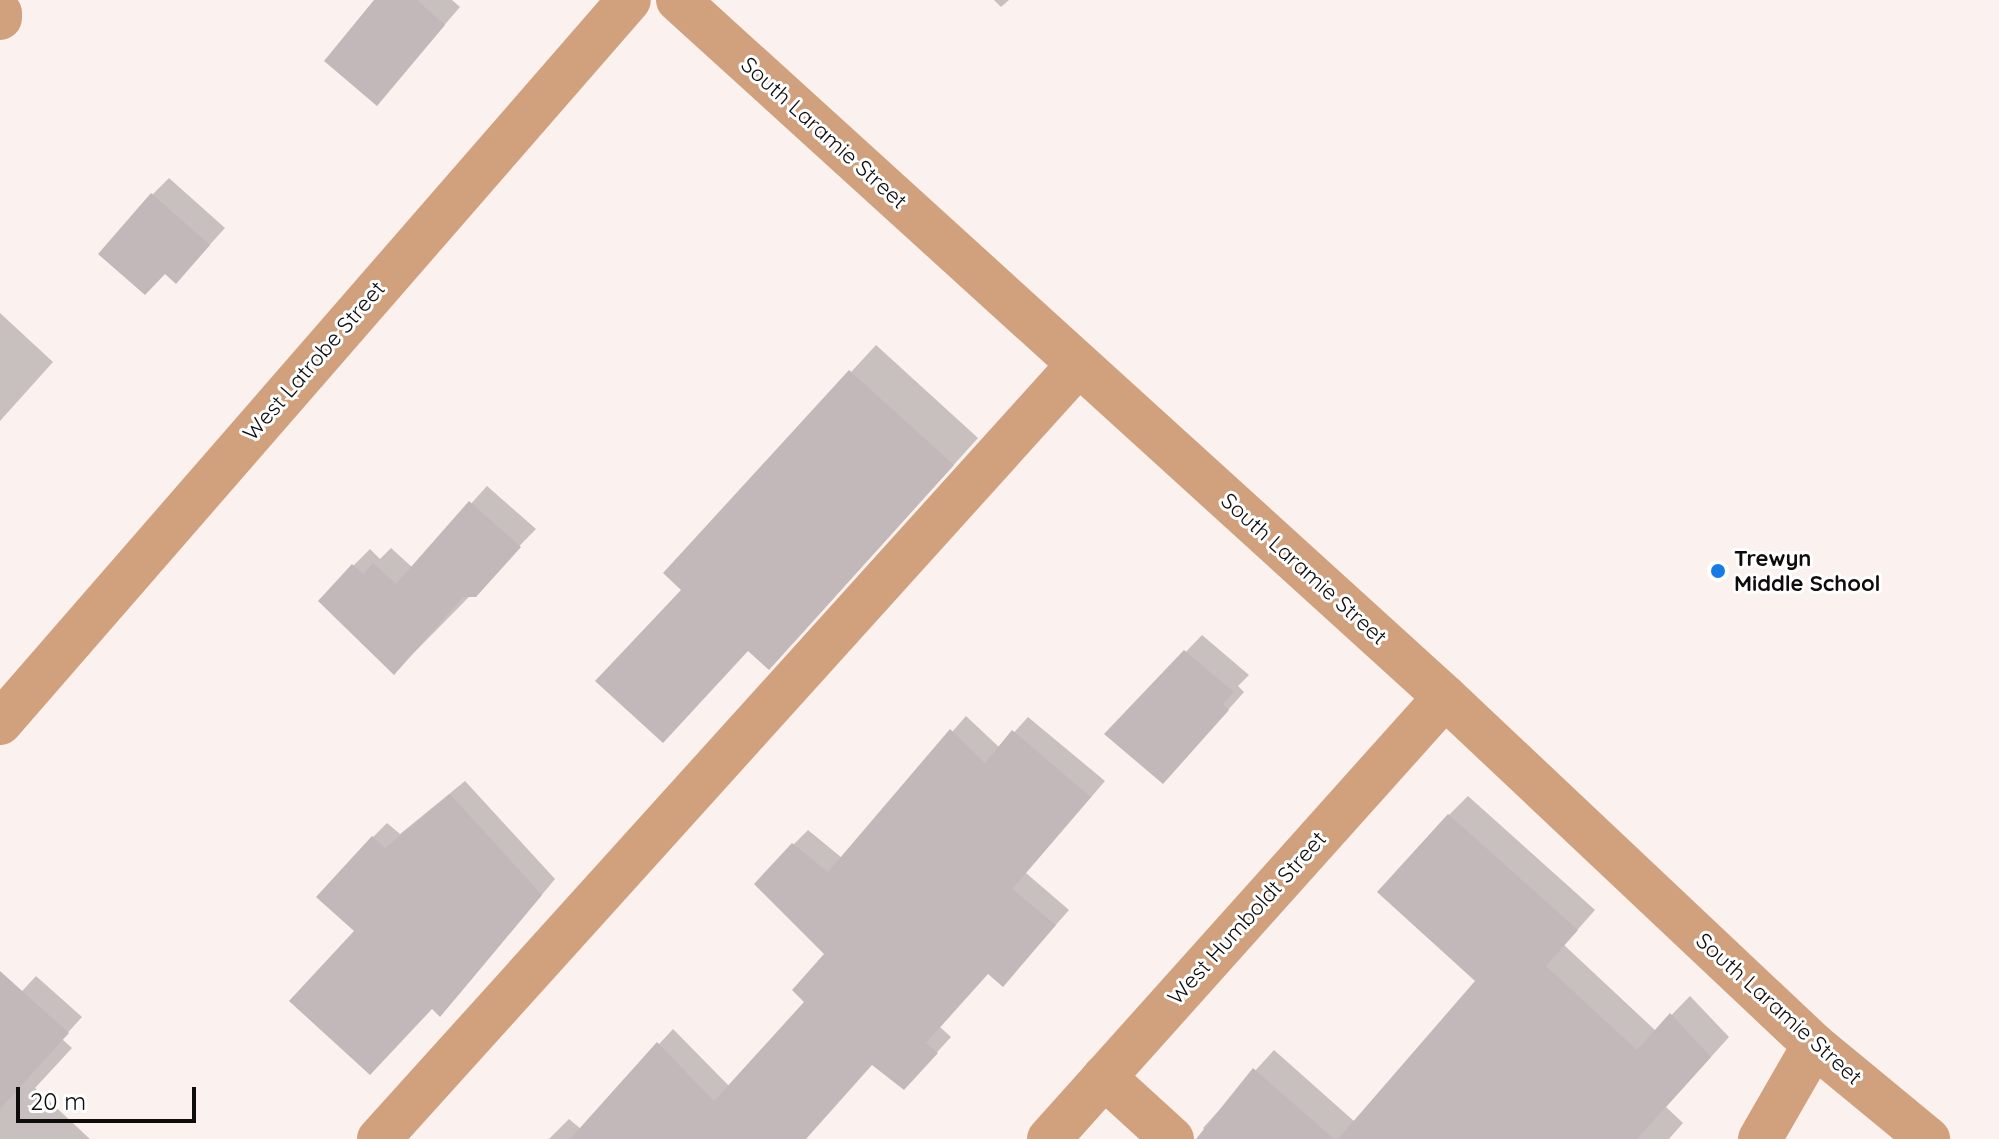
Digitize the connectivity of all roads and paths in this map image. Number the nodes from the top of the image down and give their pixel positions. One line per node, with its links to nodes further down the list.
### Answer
1 (629, 0): 5 (street, West Latrobe Street)
2 (678, 0): 3 (street, South Laramie Street)
3 (1078, 365): 4 (street, South Laramie Street); 8 (street)
4 (1445, 697): 6 (street, South Laramie Street); 7 (street, West Humboldt Street)
5 (0, 723)
6 (1814, 1045): 11 (street); 12 (street, South Laramie Street)
7 (1104, 1077): 9 (street, West Humboldt Street); 10 (street)
8 (379, 1139)
9 (1049, 1139)
10 (1172, 1139)
11 (1760, 1139)
12 (1928, 1139)

